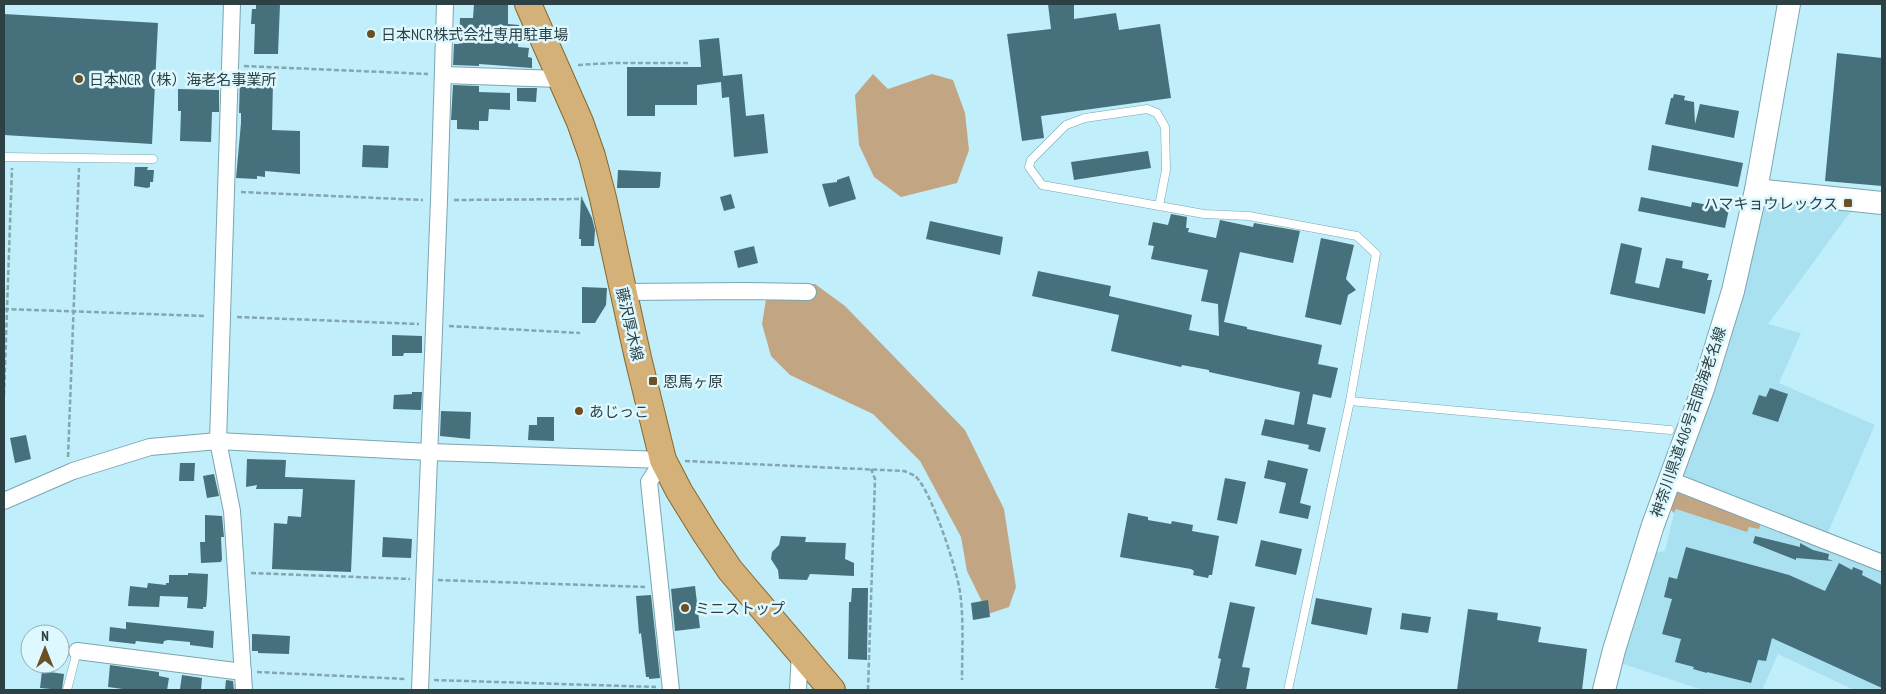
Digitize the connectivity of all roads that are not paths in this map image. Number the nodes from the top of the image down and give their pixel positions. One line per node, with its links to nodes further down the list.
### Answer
1 (232, 4): 16 (street)
2 (445, 4): 6 (street)
3 (528, 4): 5 (main road, 藤沢厚木線)
4 (1790, 4): 9 (main road, 神奈川県道406号吉岡海老名線)
5 (559, 74): 6 (street); 12 (main road, 藤沢厚木線)
6 (443, 75): 17 (street)
7 (4, 157): 8 (lane)
8 (153, 159)
9 (1756, 190): 10 (main road); 19 (main road, 神奈川県道406号吉岡海老名線)
10 (1882, 203)
11 (1159, 206): 11 (lane); 14 (lane)
12 (623, 292): 13 (street); 18 (main road, 藤沢厚木線)
13 (808, 292)
14 (1350, 401): 15 (lane); 31 (lane)
15 (1670, 430)
16 (218, 441): 17 (street); 20 (street); 24 (street)
17 (429, 452): 18 (street); 25 (street)
18 (664, 460): 23 (main road, 藤沢厚木線); 26 (street)
19 (1670, 480): 21 (street); 32 (main road, 神奈川県道406号吉岡海老名線)
20 (4, 501)
21 (1882, 563)
22 (77, 651): 24 (street); 27 (lane)
23 (800, 652): 29 (street); 30 (main road, 藤沢厚木線)
24 (243, 672): 28 (street)
25 (420, 685)
26 (671, 689)
27 (67, 690)
28 (244, 690)
29 (798, 690)
30 (832, 690)
31 (1288, 690)
32 (1604, 690)

